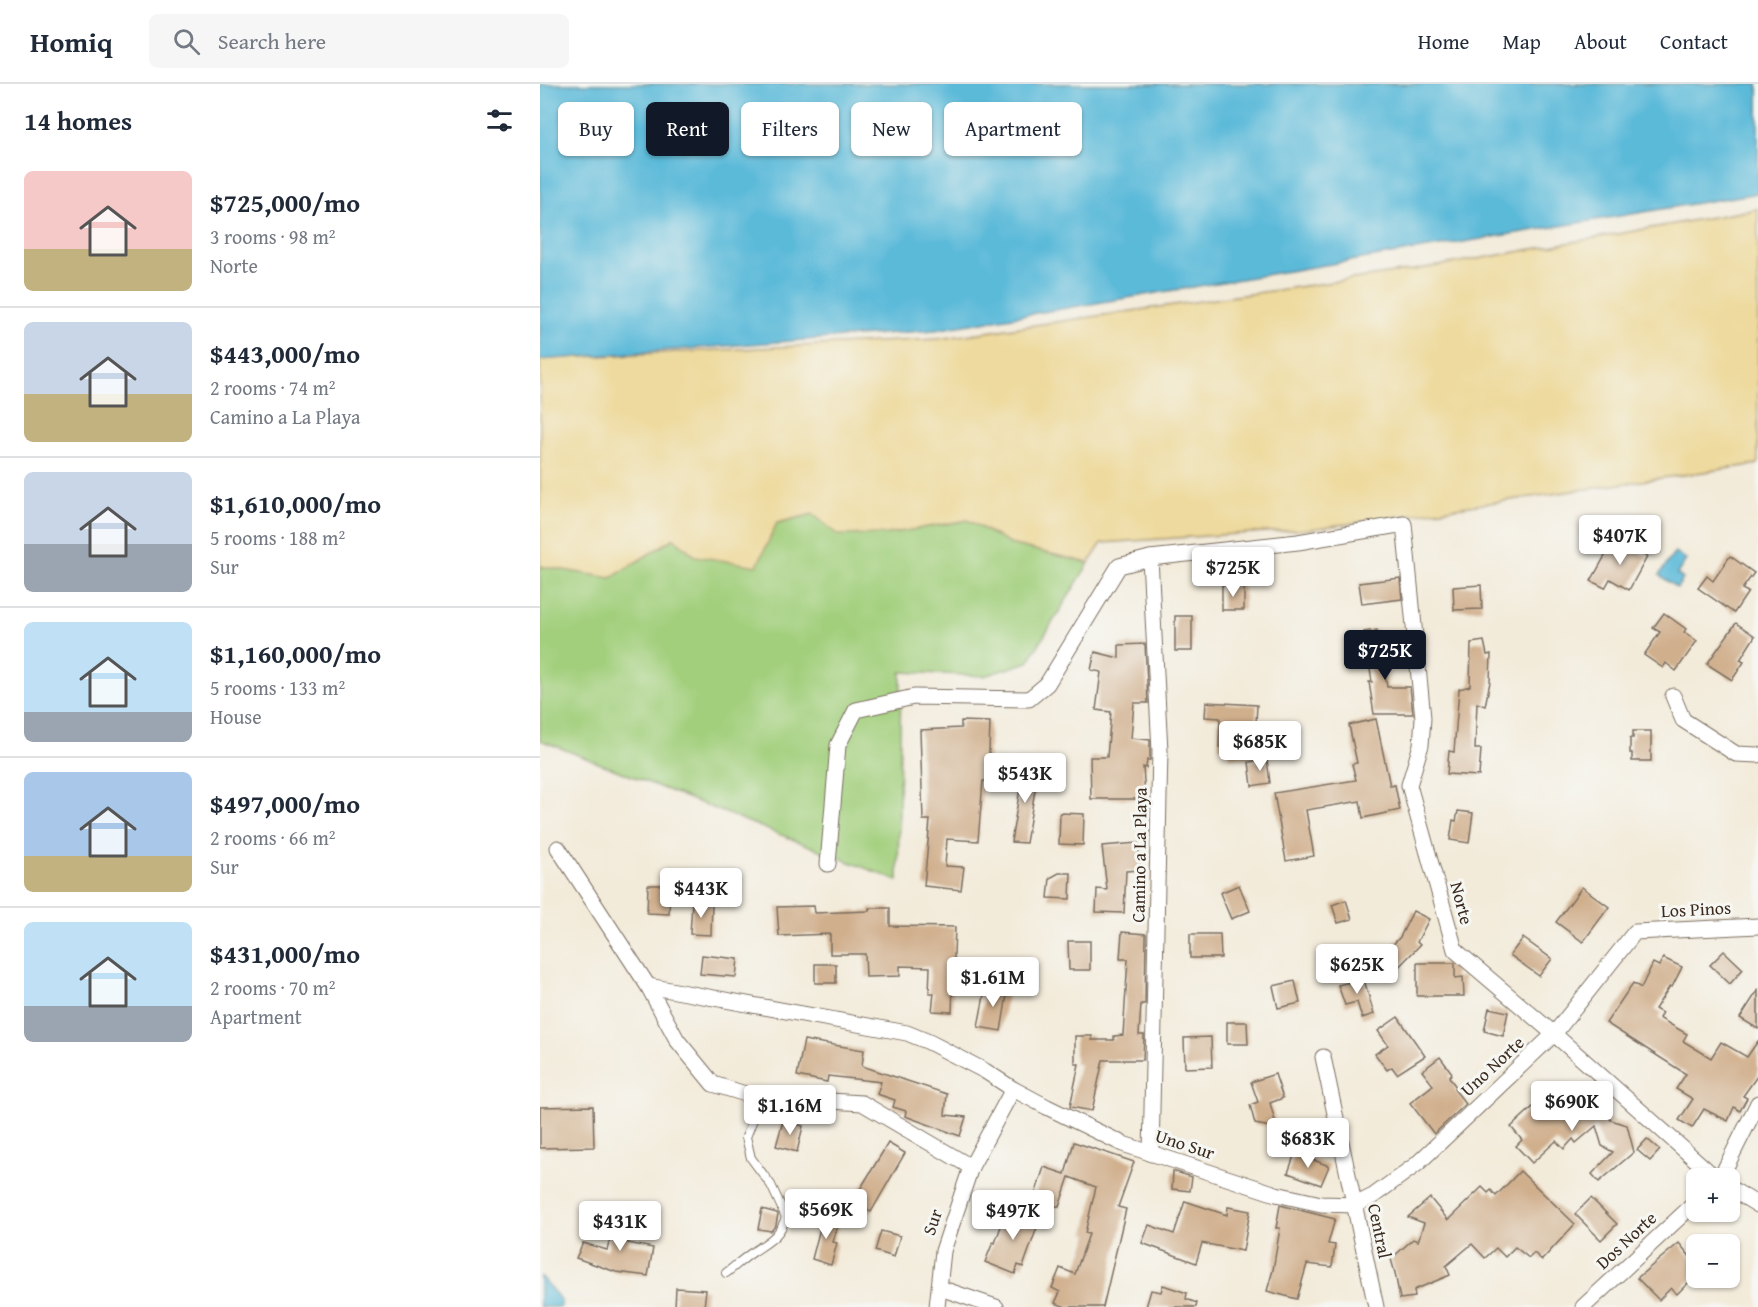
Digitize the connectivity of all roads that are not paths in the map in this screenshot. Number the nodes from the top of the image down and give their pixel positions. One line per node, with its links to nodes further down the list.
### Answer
1 (1150, 558): 5 (street); 9 (street, Norte); 14 (street, Camino a La Playa)
2 (1673, 696): 3 (street)
3 (1758, 755)
4 (558, 848): 8 (street)
5 (828, 864)
6 (1758, 926): 7 (street, Los Pinos)
7 (1635, 932): 9 (street, Uno Norte)
8 (648, 986): 11 (street, Uno Sur); 12 (street)
9 (1554, 1034): 16 (street, Norte); 19 (street, Uno Norte)
10 (1323, 1057): 19 (street, Central)
11 (1013, 1089): 14 (street, Uno Sur); 15 (street, Sur)
12 (769, 1096): 15 (street); 22 (lane)
13 (1758, 1103): 17 (street)
14 (1151, 1154): 19 (street, Uno Sur)
15 (971, 1167): 23 (street, Sur)
16 (1706, 1168)
17 (1724, 1168)
18 (1740, 1194): 20 (street)
19 (1355, 1205): 26 (street, Central)
20 (1758, 1205)
21 (1686, 1211): 27 (street, Dos Norte)
22 (726, 1273)
23 (939, 1288): 24 (street, Sur); 25 (street)
24 (937, 1307)
25 (996, 1307)
26 (1376, 1307)
27 (1583, 1307)

